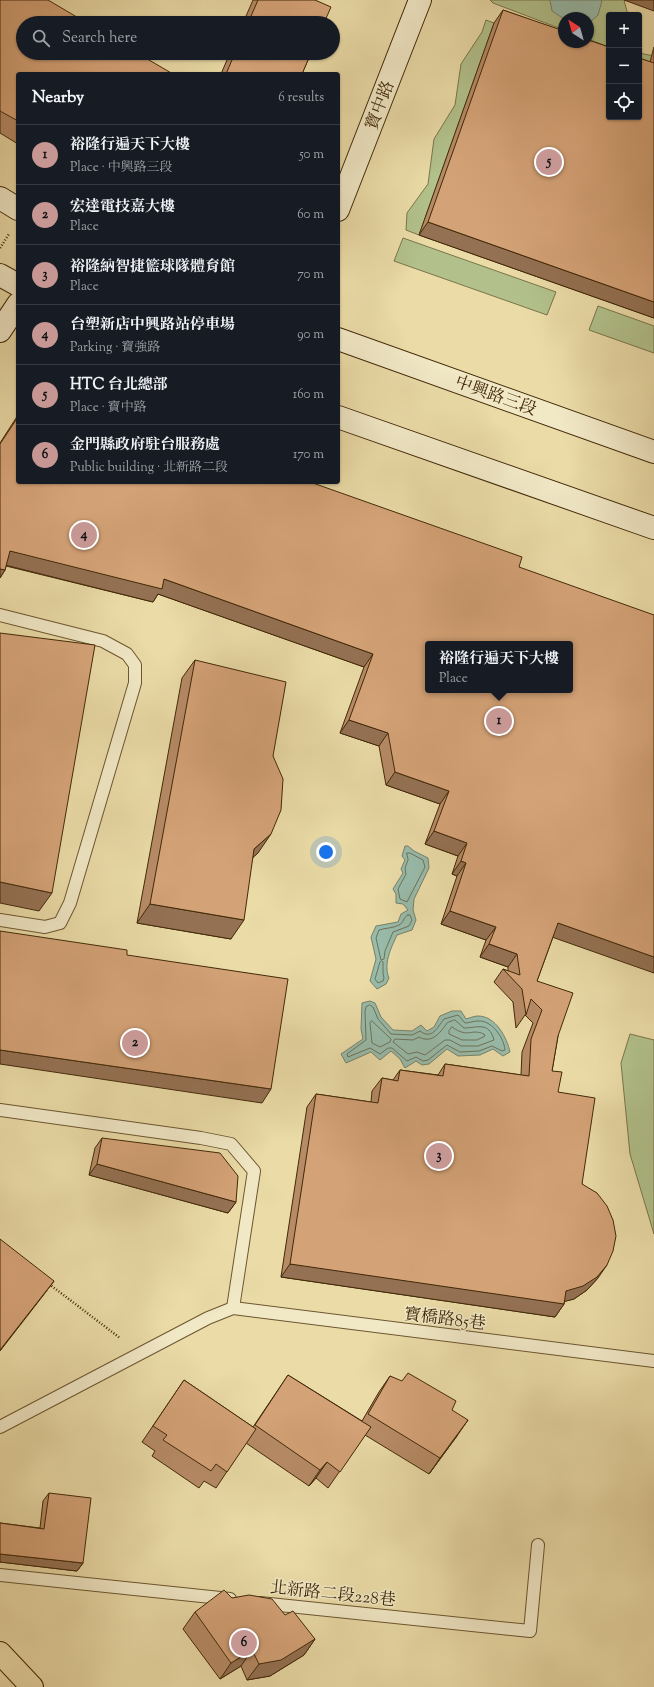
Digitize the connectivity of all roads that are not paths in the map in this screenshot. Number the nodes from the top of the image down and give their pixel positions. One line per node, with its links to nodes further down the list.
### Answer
1 (420, 0): 3 (street, 寶中路)
2 (0, 198): 4 (street)
3 (340, 205)
4 (16, 208)
5 (0, 275): 6 (street)
6 (16, 284)
7 (16, 307): 8 (street)
8 (0, 331)
9 (340, 340): 11 (street, 中興路三段)
10 (340, 418): 12 (street)
11 (654, 452)
12 (654, 528)
13 (0, 615): 14 (lane)
14 (0, 920)
15 (0, 1110): 16 (lane)
16 (233, 1308): 17 (lane, 寶橋路85巷); 18 (lane)
17 (654, 1361)
18 (0, 1427)
19 (538, 1545): 20 (lane, 北新路二段228巷)
20 (0, 1575)
21 (0, 1653): 22 (main road)
22 (32, 1687)

